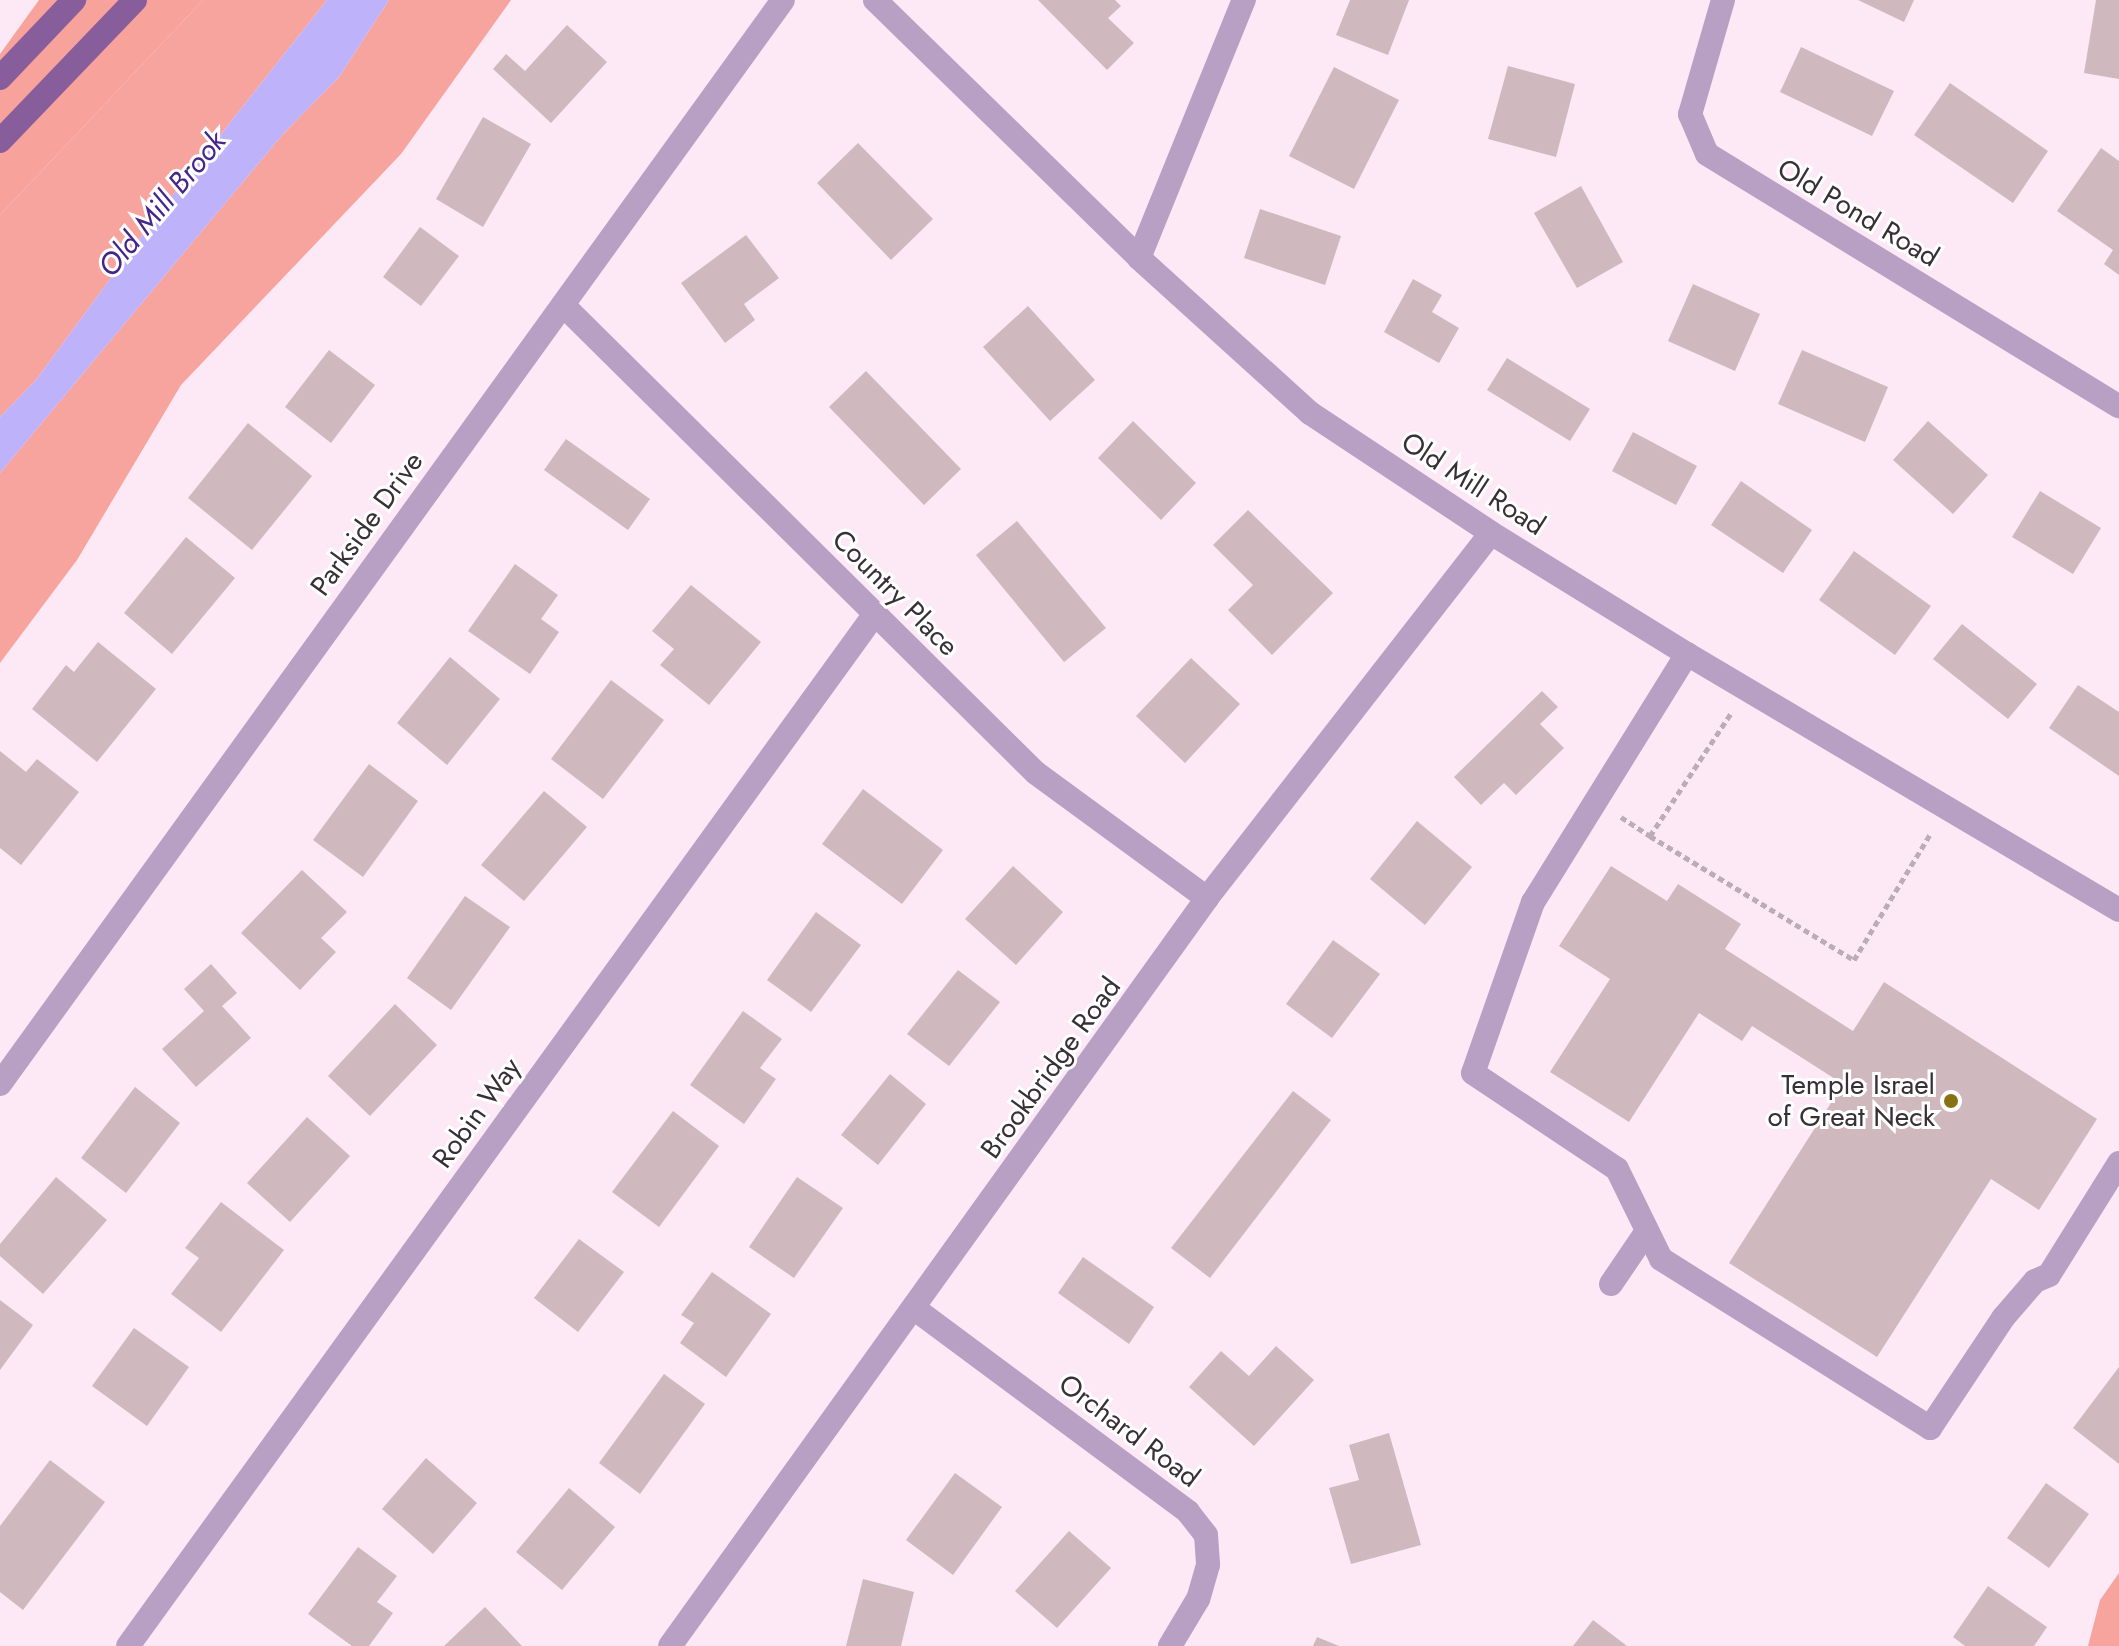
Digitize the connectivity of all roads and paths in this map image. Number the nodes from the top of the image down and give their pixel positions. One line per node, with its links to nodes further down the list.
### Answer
1 (74, 0): 7 (main road)
2 (135, 0): 8 (main road)
3 (783, 0): 10 (street, Parkside Drive)
4 (875, 0): 9 (street, Old Mill Road)
5 (1244, 0): 9 (street)
6 (1723, 0): 11 (street, Old Pond Road)
7 (0, 78)
8 (0, 141)
9 (1139, 258): 12 (street, Old Mill Road)
10 (563, 305): 13 (street, Country Place); 21 (street, Parkside Drive)
11 (2119, 406)
12 (1491, 533): 14 (street, Old Mill Road); 19 (street, Brookbridge Road)
13 (874, 615): 19 (street, Country Place); 26 (street, Robin Way)
14 (1687, 654): 16 (street, Old Mill Road); 23 (street)
15 (1731, 713): 18 (path)
16 (1947, 808): 18 (path); 20 (street, Old Mill Road)
17 (1612, 810): 18 (path)
18 (1650, 836)
19 (1207, 898): 25 (street, Brookbridge Road)
20 (2119, 910)
21 (0, 1084)
22 (2119, 1163): 23 (street)
23 (1647, 1231): 24 (street)
24 (1611, 1284)
25 (915, 1309): 27 (street, Brookbridge Road); 28 (street, Orchard Road)
26 (128, 1646)
27 (670, 1646)
28 (1170, 1646)

